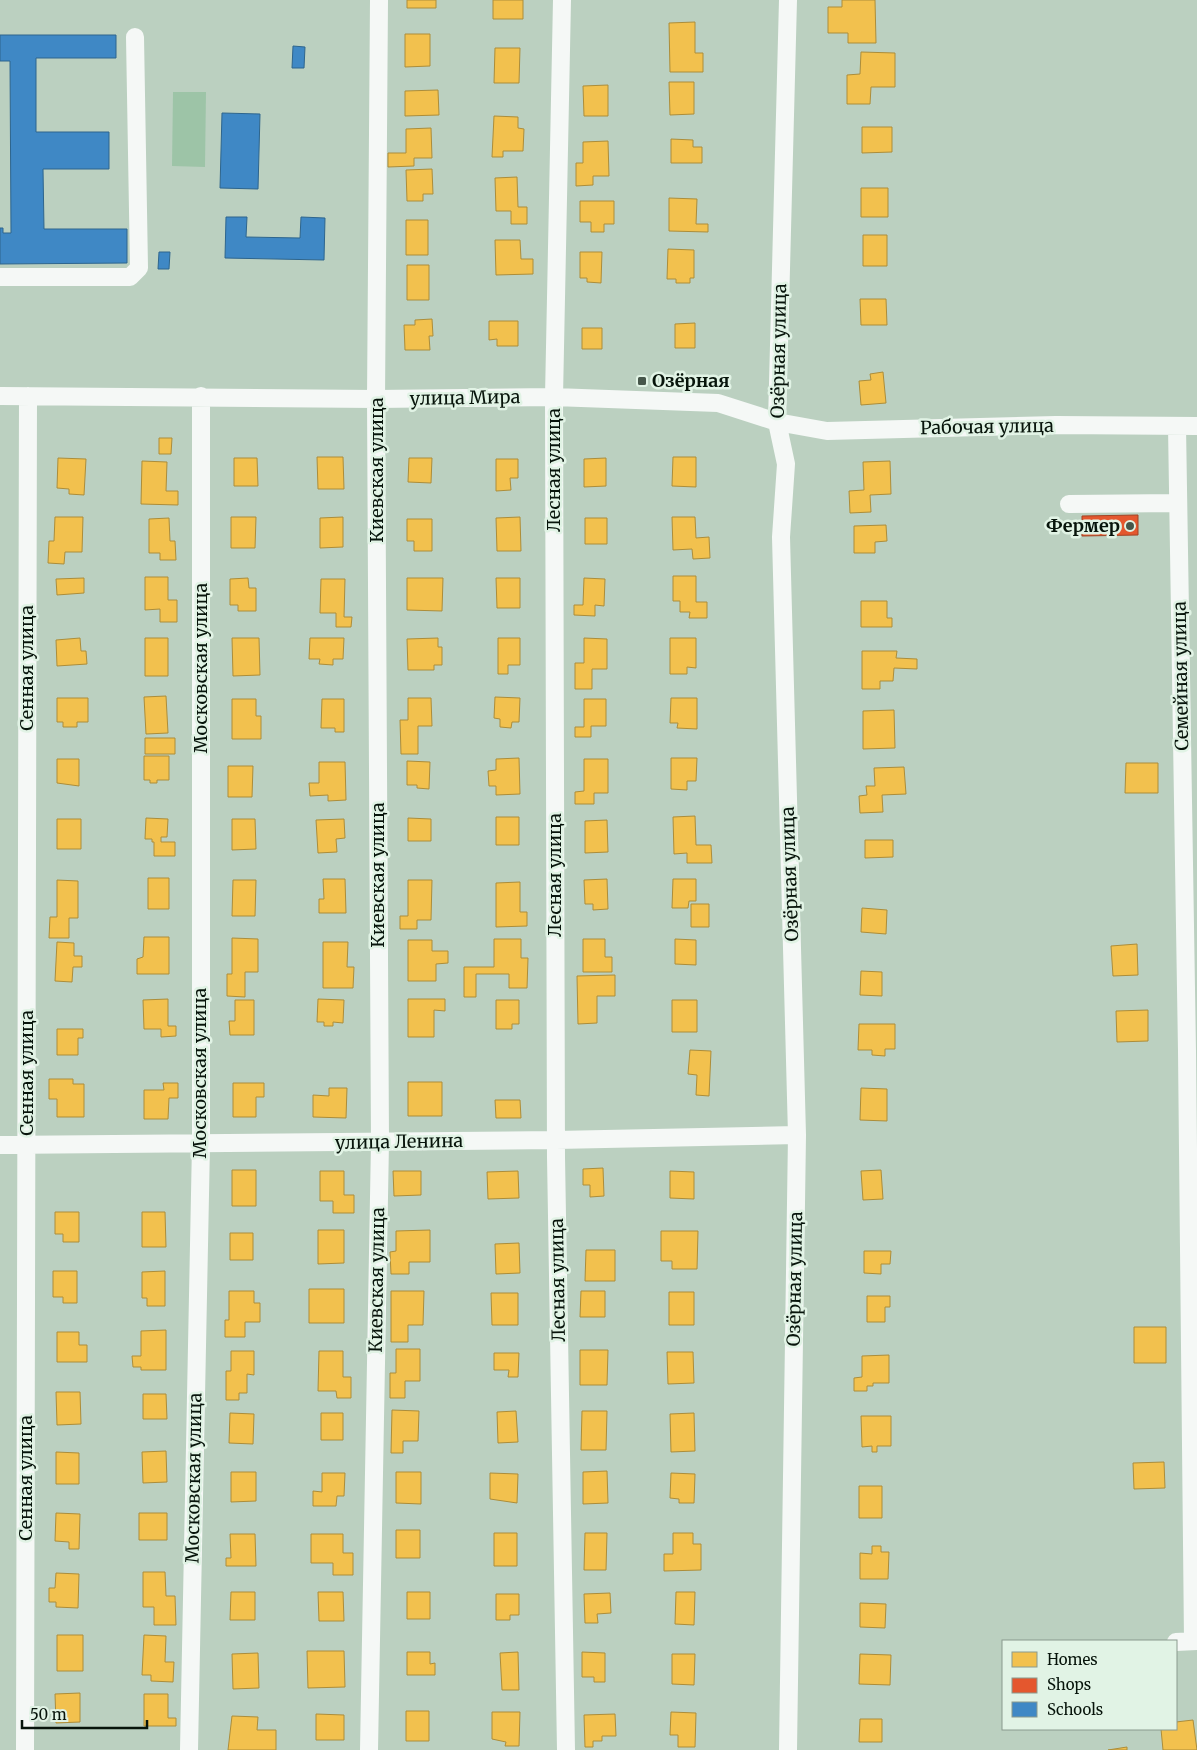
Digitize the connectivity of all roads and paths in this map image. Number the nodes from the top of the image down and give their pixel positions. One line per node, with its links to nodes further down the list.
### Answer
1 (379, 0): 10 (street, Киевская улица)
2 (562, 0): 9 (street, Лесная улица)
3 (788, 0): 11 (street, Озёрная улица)
4 (135, 36): 5 (street)
5 (0, 277)
6 (0, 396): 7 (street, улица Мира)
7 (28, 396): 8 (street, улица Мира); 21 (street, Сенная улица)
8 (201, 396): 10 (street, улица Мира); 19 (street, Московская улица)
9 (554, 397): 10 (street, улица Мира); 11 (street, улица Мира); 17 (street, Лесная улица)
10 (376, 399): 18 (street, Киевская улица)
11 (777, 422): 12 (street, Рабочая улица); 16 (street, Озёрная улица)
12 (1177, 426): 13 (street, Рабочая улица); 14 (street, Семейная улица)
13 (1197, 426)
14 (1178, 503): 15 (street); 22 (street, Семейная улица)
15 (1068, 504)
16 (797, 1135): 17 (street, улица Ленина); 27 (street, Озёрная улица)
17 (556, 1140): 18 (street, улица Ленина); 26 (street, Лесная улица)
18 (380, 1142): 19 (street, улица Ленина); 25 (street, Киевская улица)
19 (200, 1144): 21 (street, улица Ленина); 24 (street, Московская улица)
20 (0, 1145): 21 (street, улица Ленина)
21 (27, 1145): 23 (street, Сенная улица)
22 (1189, 1642)
23 (25, 1750)
24 (189, 1750)
25 (369, 1750)
26 (566, 1750)
27 (788, 1750)

